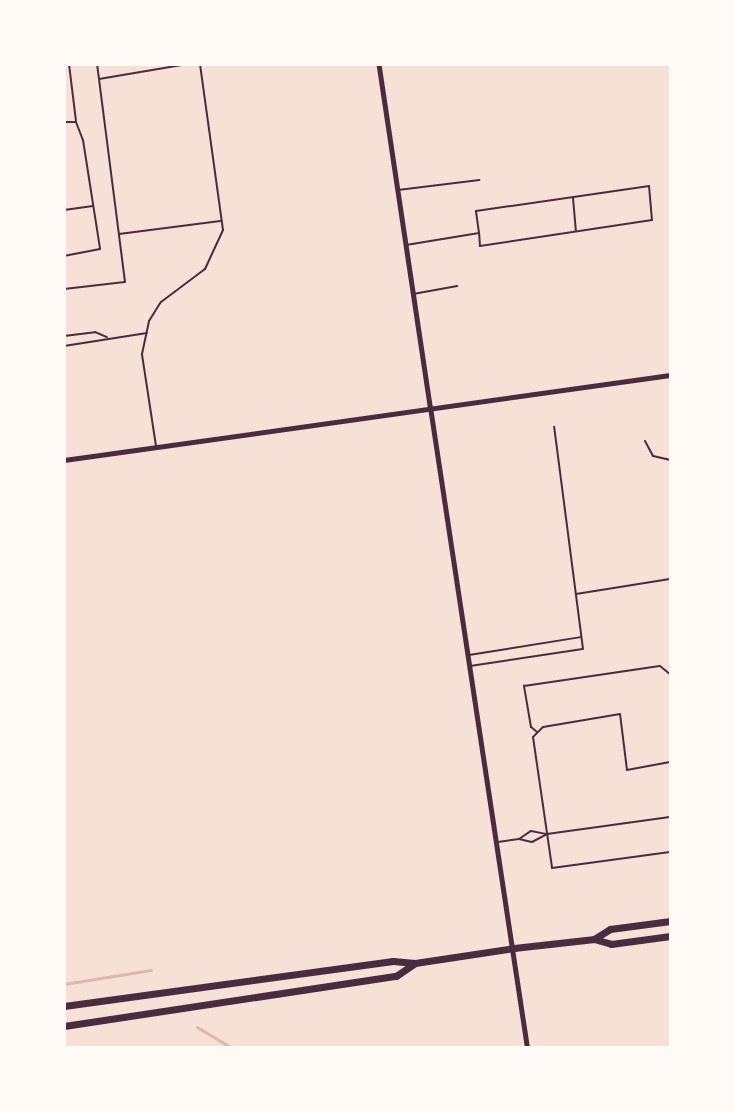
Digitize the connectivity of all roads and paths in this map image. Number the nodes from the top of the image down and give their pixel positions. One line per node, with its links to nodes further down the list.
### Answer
1 (69, 64): 8 (lane)
2 (97, 64): 6 (lane)
3 (188, 64): 6 (lane)
4 (200, 64): 14 (lane)
5 (379, 64): 10 (street)
6 (99, 79): 16 (lane)
7 (64, 122): 8 (lane)
8 (76, 122): 12 (lane)
9 (479, 180): 10 (lane)
10 (398, 190): 18 (street)
11 (573, 197): 15 (lane); 15 (lane); 17 (lane)
12 (93, 206): 13 (lane); 19 (lane)
13 (64, 210)
14 (222, 220): 16 (lane); 23 (lane)
15 (576, 231): 17 (lane)
16 (119, 234): 21 (lane)
17 (478, 234): 18 (lane)
18 (406, 245): 22 (street)
19 (64, 255)
20 (457, 286): 22 (lane)
21 (64, 289)
22 (413, 294): 28 (street)
23 (147, 333): 25 (lane); 31 (lane)
24 (64, 336): 25 (lane)
25 (107, 337): 26 (lane)
26 (64, 346)
27 (670, 375): 28 (street)
28 (430, 406): 31 (street); 37 (street)
29 (554, 427): 35 (lane)
30 (645, 441): 33 (lane)
31 (156, 446): 32 (street)
32 (64, 460)
33 (670, 460)
34 (670, 579): 35 (lane)
35 (576, 594): 36 (lane)
36 (581, 637): 37 (lane); 38 (lane)
37 (469, 655): 38 (street)
38 (470, 666): 45 (street)
39 (670, 674): 40 (lane)
40 (537, 732): 41 (lane); 43 (lane)
41 (670, 762)
42 (670, 817): 43 (lane)
43 (547, 834): 44 (lane); 44 (lane); 46 (lane)
44 (519, 839): 45 (lane)
45 (498, 842): 50 (street)
46 (670, 852)
47 (670, 921): 49 (main road)
48 (670, 936): 49 (main road)
49 (594, 939): 50 (main road)
50 (514, 948): 51 (main road); 54 (street)
51 (415, 963): 52 (main road); 53 (main road)
52 (64, 1006)
53 (64, 1026)
54 (527, 1047)

